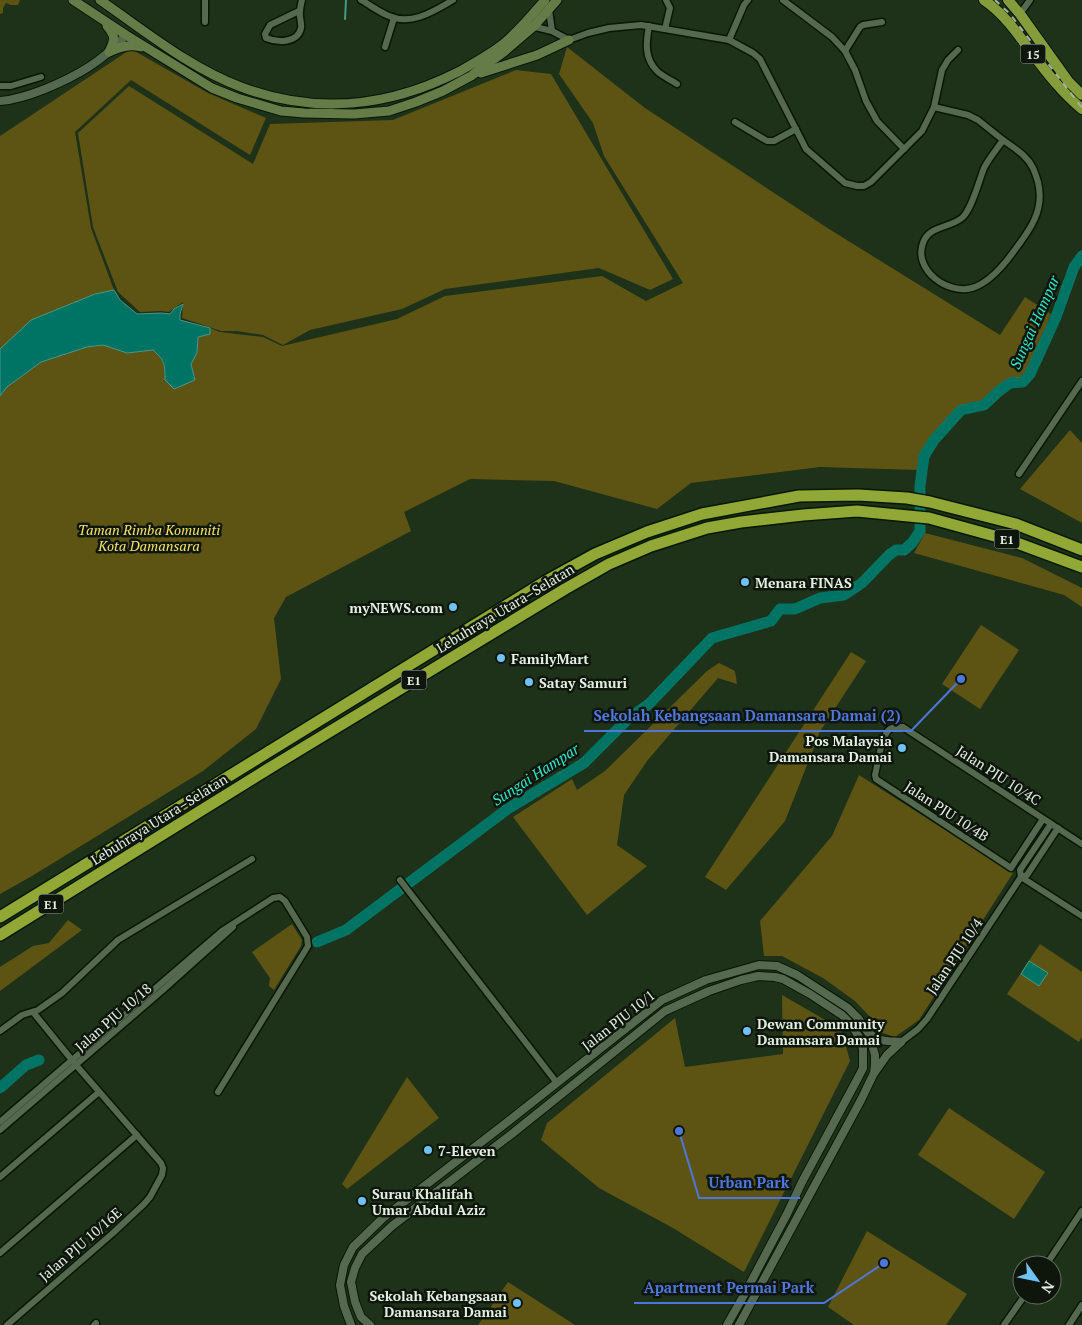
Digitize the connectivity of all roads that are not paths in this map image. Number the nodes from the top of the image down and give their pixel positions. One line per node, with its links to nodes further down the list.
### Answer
1 (74, 0): 19 (main road)
2 (90, 0): 28 (main road)
3 (100, 0): 36 (main road)
4 (205, 0): 21 (street)
5 (302, 0): 17 (street)
6 (361, 0): 20 (street)
7 (453, 0): 20 (street)
8 (545, 0): 25 (main road)
9 (557, 0): 16 (main road)
10 (666, 0): 26 (street)
11 (748, 0): 30 (street)
12 (783, 0): 34 (street)
13 (984, 0): 44 (highway, 15)
14 (1008, 0): 18 (highway, 15)
15 (1030, 0): 18 (street)
16 (549, 10): 23 (main road); 27 (street)
17 (300, 11): 17 (street)
18 (1020, 14): 41 (highway, 15)
19 (100, 18): 28 (main road); 35 (main road)
20 (394, 18): 31 (street)
21 (205, 22)
22 (882, 22): 34 (street)
23 (534, 26): 25 (street); 27 (street); 37 (main road)
24 (649, 26): 26 (street); 29 (street); 39 (street)
25 (520, 28): 36 (main road)
26 (665, 29): 30 (street)
27 (552, 31): 29 (street)
28 (126, 35): 32 (main road); 35 (street); 36 (main road)
29 (569, 40): 37 (main road)
30 (729, 40): 46 (street)
31 (385, 47)
32 (150, 50): 35 (main road); 37 (main road)
33 (958, 50): 43 (street)
34 (845, 51): 48 (street)
35 (109, 52): 42 (street)
36 (176, 53)
37 (471, 76)
38 (41, 77): 40 (street)
39 (677, 84)
40 (0, 86)
41 (1082, 95)
42 (0, 101)
43 (934, 107): 47 (street); 48 (street)
44 (1082, 109)
45 (735, 122): 46 (street)
46 (796, 129): 48 (street)
47 (1003, 140): 47 (street)
48 (904, 149)
49 (1082, 381): 50 (street)
50 (1080, 390): 51 (street)
51 (1019, 474)
52 (1082, 550): 63 (highway, Lebuhraya Utara–Selatan / E1)
53 (1082, 568): 64 (highway, Lebuhraya Utara–Selatan / E1)
54 (903, 727): 55 (street, Jalan PJU 10/4C); 55 (street, Jalan PJU 10/4B)
55 (1043, 819): 56 (street, Jalan PJU 10/4C)
56 (1051, 824): 57 (street, Jalan PJU 10/4C); 60 (street, Jalan PJU 10/4)
57 (1058, 828): 58 (street, Jalan PJU 10/4C); 60 (street, Jalan PJU 10/4)
58 (1082, 844)
59 (252, 859): 67 (street)
60 (1022, 878): 62 (street); 71 (street, Jalan PJU 10/4)
61 (400, 880): 75 (street)
62 (1082, 916)
63 (0, 917)
64 (0, 935)
65 (810, 994): 66 (street); 73 (street, Jalan PJU 10/1); 86 (street, Jalan PJU 10/1)
66 (848, 1008): 69 (street, Jalan PJU 10/1); 70 (street, Jalan PJU 10/1)
67 (33, 1012): 68 (street); 72 (street)
68 (0, 1031)
69 (869, 1034): 71 (street); 74 (street, Jalan PJU 10/1)
70 (617, 1035): 73 (street); 75 (street, Jalan PJU 10/1)
71 (901, 1042): 74 (street)
72 (74, 1063): 76 (street); 77 (street, Jalan PJU 10/18); 78 (street, Jalan PJU 10/18); 79 (street, Jalan PJU 10/18)
73 (601, 1063): 83 (street, Jalan PJU 10/1)
74 (874, 1074): 81 (street, Jalan PJU 10/1)
75 (557, 1083): 84 (street, Jalan PJU 10/1)
76 (99, 1092): 80 (street); 82 (street)
77 (218, 1092)
78 (0, 1122)
79 (0, 1130)
80 (137, 1135): 87 (street); 91 (street, Jalan PJU 10/16E)
81 (830, 1157): 86 (street); 95 (street, Jalan PJU 10/1)
82 (0, 1177)
83 (453, 1179): 84 (street); 93 (street, Jalan PJU 10/1)
84 (419, 1190): 92 (street, Jalan PJU 10/1)
85 (1082, 1211): 88 (street)
86 (787, 1214): 94 (street, Jalan PJU 10/1)
87 (0, 1253)
88 (1053, 1255)
89 (1018, 1305): 96 (street)
90 (1082, 1305): 97 (street)
91 (7, 1325)
92 (352, 1325)
93 (370, 1325)
94 (727, 1325)
95 (739, 1325)
96 (1004, 1325)
97 (1069, 1325)

